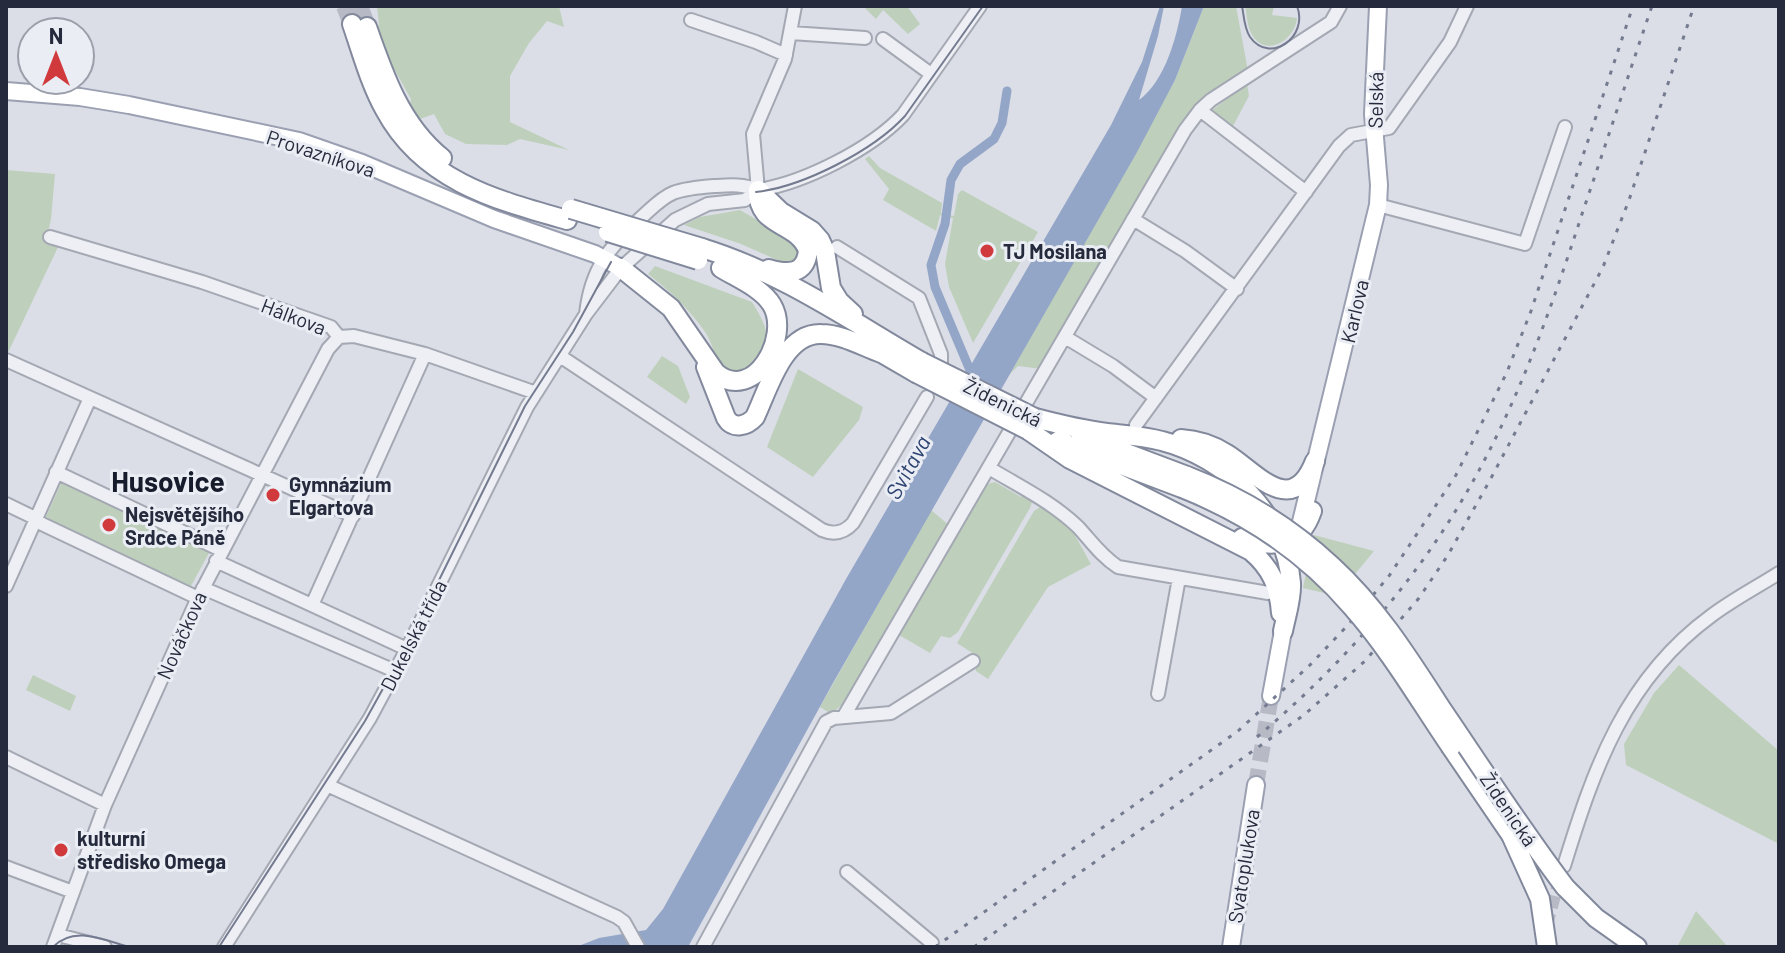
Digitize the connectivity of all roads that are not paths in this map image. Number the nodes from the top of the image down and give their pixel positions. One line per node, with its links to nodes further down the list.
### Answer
1 (980, 6): 12 (street, Dukelská třída)
2 (1340, 6): 14 (street)
3 (1378, 6): 16 (main road, Selská)
4 (1467, 6): 16 (street)
5 (793, 7): 8 (street)
6 (691, 20): 11 (street)
7 (359, 26): 24 (highway, Židenická, bridge)
8 (791, 33): 9 (street); 11 (street)
9 (865, 38)
10 (883, 39): 12 (street)
11 (786, 55): 17 (street)
12 (931, 74): 17 (street, Dukelská třída)
13 (6, 91): 23 (main road, Provazníkova)
14 (1200, 110): 18 (street); 20 (street)
15 (1565, 127): 19 (street)
16 (1374, 131): 18 (street); 19 (main road, Selská)
17 (758, 190): 23 (street, Dukelská třída); 24 (highway); 25 (street, Dukelská třída); 30 (highway)
18 (1306, 192): 26 (street)
19 (1379, 200): 41 (main road, Karlova)
20 (1133, 219): 26 (street); 29 (street)
21 (50, 237): 28 (street, Hálkova)
22 (837, 247): 35 (street)
23 (604, 258): 25 (main road, Provazníkova); 27 (street, Dukelská třída)
24 (724, 262): 30 (highway, Židenická); 30 (highway, Židenická); 31 (highway)
25 (621, 268): 27 (street, Dukelská třída); 31 (highway)
26 (1237, 289): 39 (street)
27 (586, 314): 33 (street, Dukelská třída)
28 (339, 337): 32 (street, Hálkova); 46 (street, Nováčkova)
29 (1065, 337): 39 (street); 44 (street)
30 (883, 347): 31 (highway); 40 (highway, Židenická, bridge)
31 (700, 351)
32 (425, 354): 36 (street, Hálkova); 50 (street)
33 (560, 356): 36 (street, Dukelská třída); 37 (street)
34 (6, 360): 38 (street)
35 (941, 367)
36 (536, 393): 64 (street, Dukelská třída)
37 (927, 397)
38 (90, 398): 45 (street); 46 (street)
39 (1156, 398): 42 (street)
40 (1031, 424): 42 (highway); 47 (highway, Židenická); 52 (highway)
41 (1326, 427): 43 (main road, Karlova); 49 (main road, Karlova)
42 (1139, 431): 43 (highway); 54 (highway)
43 (1315, 461): 53 (main road, Karlova)
44 (989, 468): 57 (street); 69 (street)
45 (56, 472): 51 (street); 55 (street)
46 (262, 475): 50 (street); 55 (street, Nováčkova)
47 (1185, 482): 85 (highway, Židenická, bridge); 86 (highway, Židenická, bridge)
48 (6, 504): 51 (street)
49 (1312, 511): 53 (highway); 58 (main road, Karlova)
50 (353, 516): 62 (street)
51 (35, 518): 59 (street); 60 (street)
52 (1198, 523): 54 (highway); 63 (highway)
53 (1298, 535): 54 (highway); 58 (main road, Karlova)
54 (1281, 544): 58 (highway)
55 (219, 555): 60 (street, Nováčkova); 62 (street)
56 (1779, 573): 74 (street)
57 (1179, 578): 61 (street); 67 (street)
58 (1291, 585): 63 (highway, Karlova)
59 (6, 586)
60 (200, 593): 66 (street); 73 (street, Nováčkova)
61 (1268, 593)
62 (312, 605): 64 (street)
63 (1283, 631): 68 (main road, Karlova)
64 (407, 649): 66 (street, Dukelská třída)
65 (973, 661): 69 (street)
66 (395, 671): 71 (street, Dukelská třída)
67 (1158, 694)
68 (1271, 696)
69 (844, 716): 83 (street)
70 (6, 757): 73 (street)
71 (327, 785): 81 (street, Dukelská třída); 82 (street)
72 (1256, 785): 84 (main road, Svatoplukova)
73 (105, 805): 77 (street, Nováčkova)
74 (1564, 866)
75 (6, 867): 77 (street)
76 (847, 872): 79 (street)
77 (73, 892): 78 (street, Nováčkova)
78 (56, 941): 80 (street)
79 (932, 943)
80 (105, 947)
81 (224, 947)
82 (638, 947)
83 (703, 947)
84 (1231, 947)
85 (1547, 947)
86 (1637, 947)

